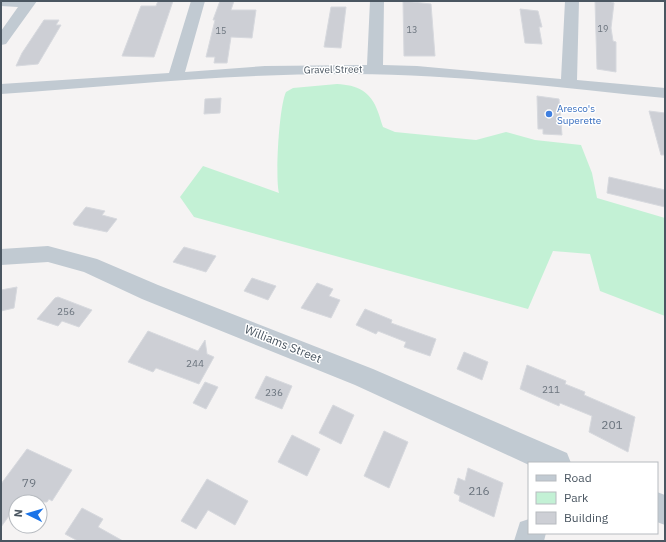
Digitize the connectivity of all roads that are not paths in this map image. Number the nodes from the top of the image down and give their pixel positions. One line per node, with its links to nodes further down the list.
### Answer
1 (198, 1): 8 (street)
2 (377, 1): 7 (street)
3 (572, 1): 9 (street)
4 (1, 2): 5 (street)
5 (29, 3): 6 (street)
6 (1, 41)
7 (375, 69): 8 (street, Gravel Street); 9 (street, Gravel Street)
8 (176, 77): 10 (street, Gravel Street)
9 (568, 85): 11 (street, Gravel Street)
10 (1, 90)
11 (665, 93)
12 (1, 256): 13 (street, Williams Street)
13 (551, 462)

